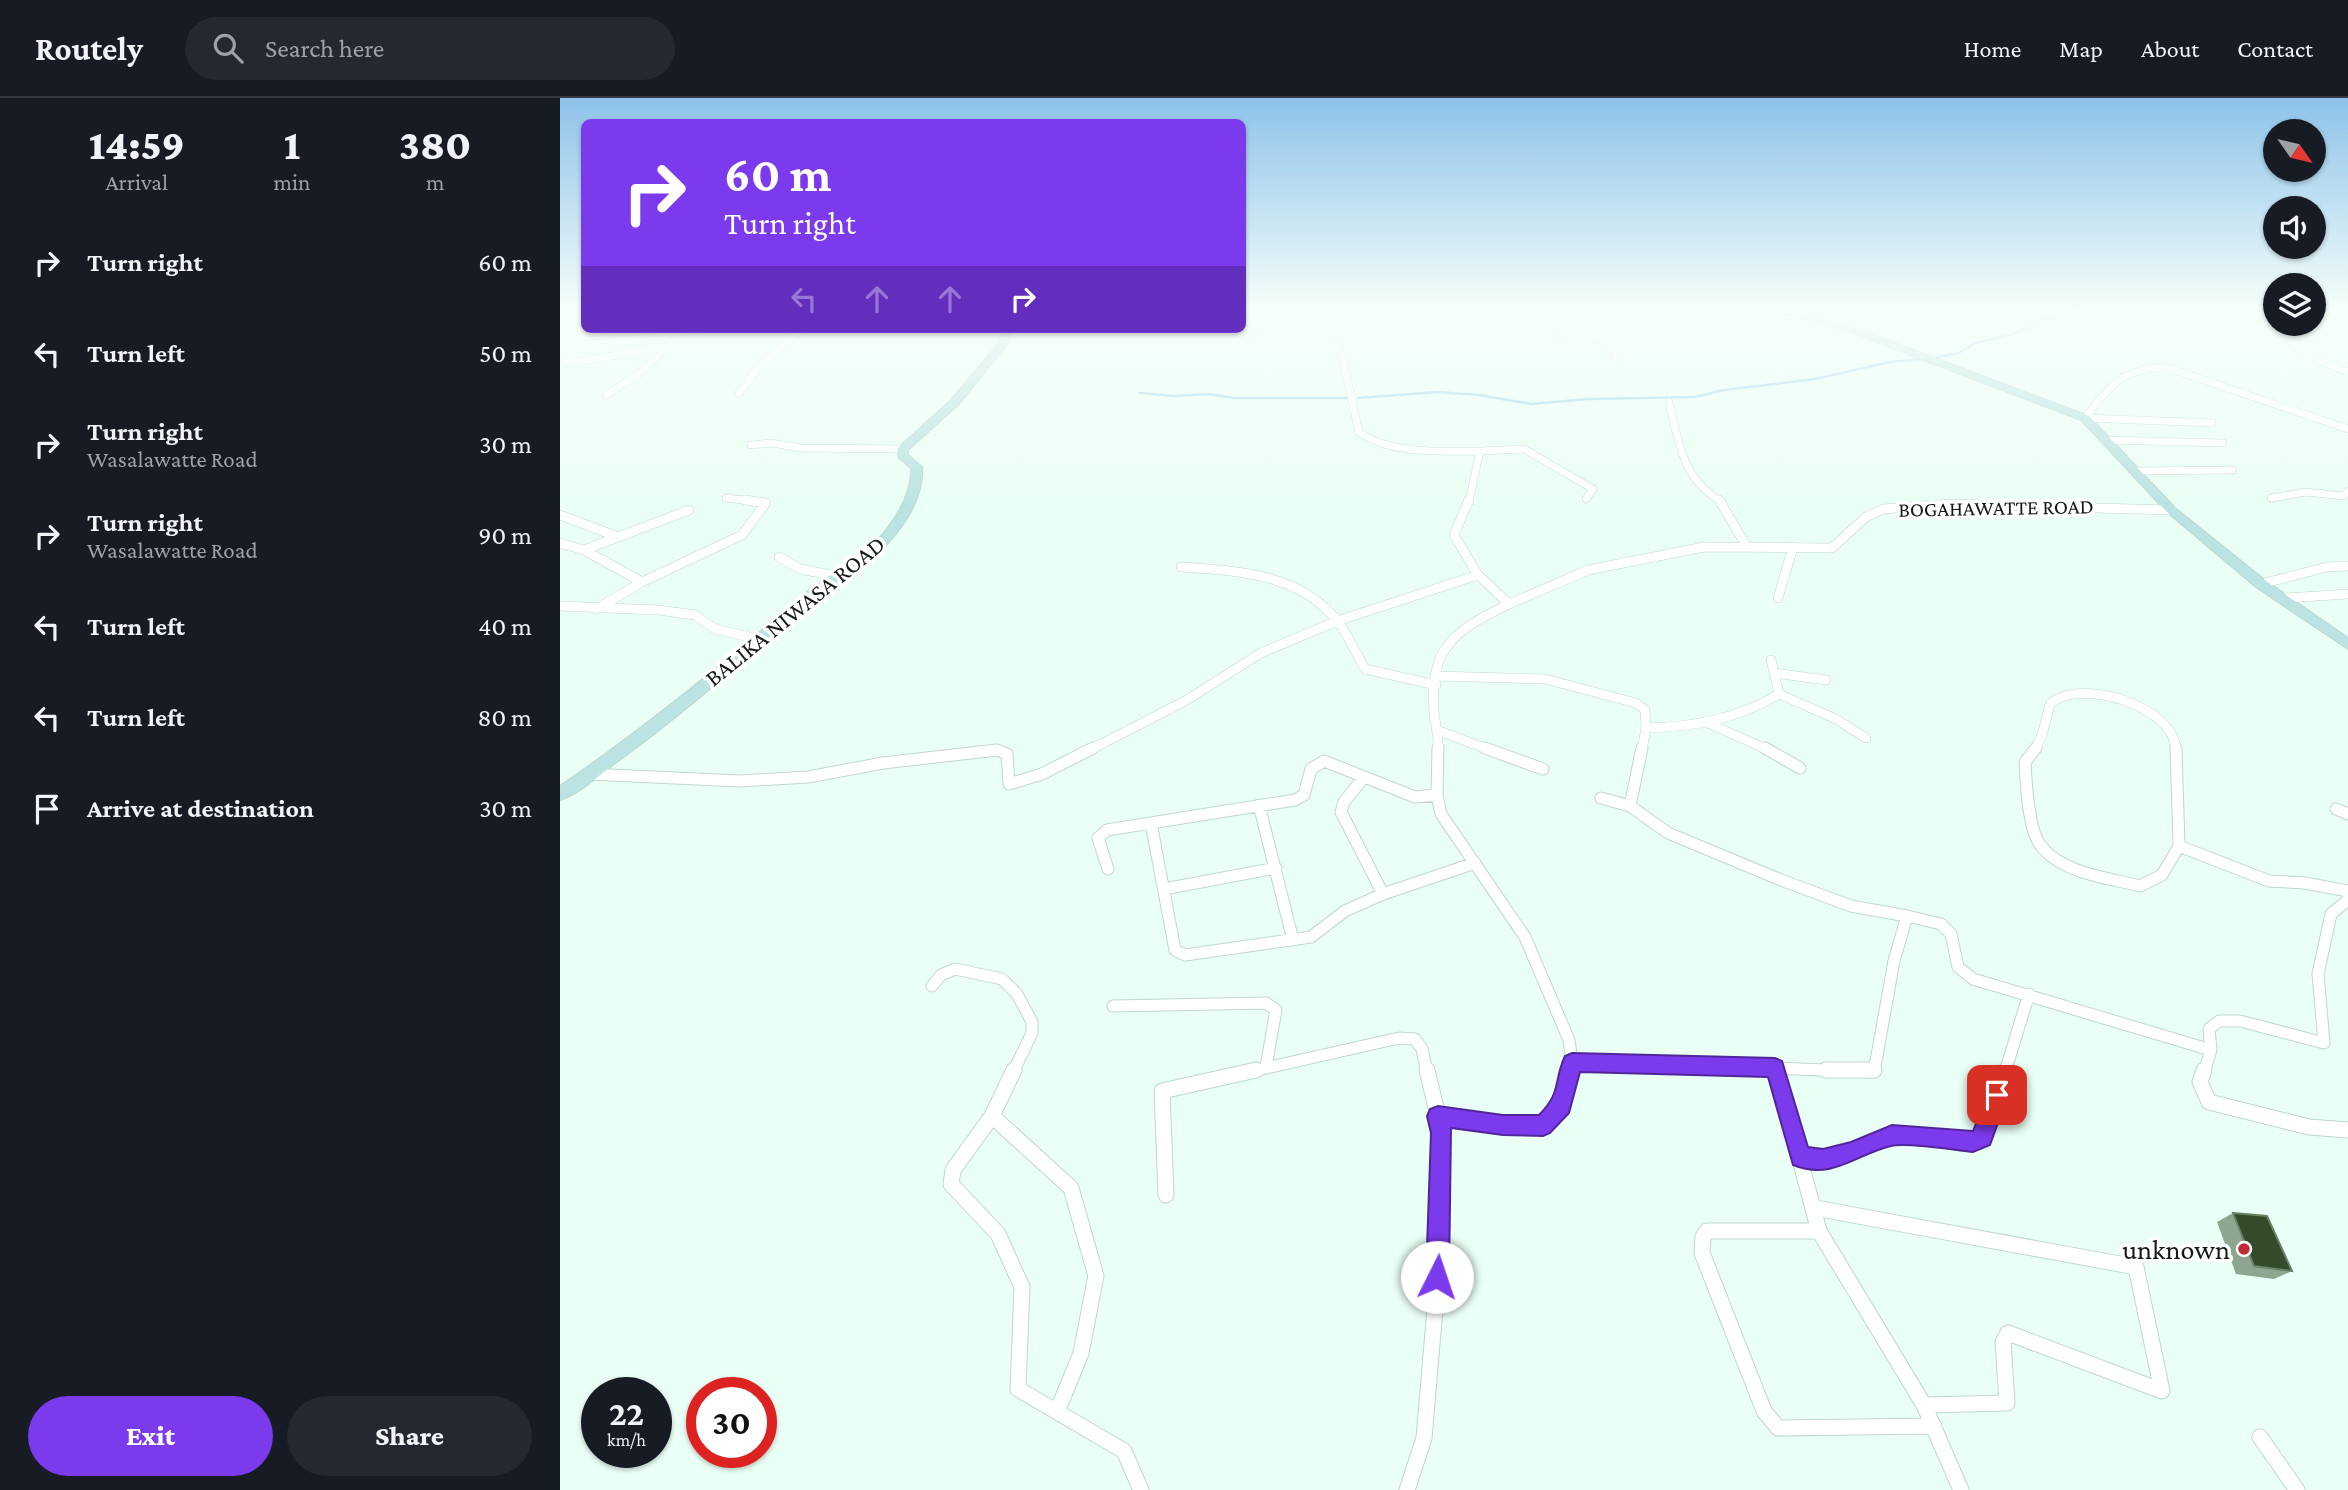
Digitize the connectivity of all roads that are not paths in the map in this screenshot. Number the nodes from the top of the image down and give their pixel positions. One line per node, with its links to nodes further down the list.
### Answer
1 (635, 376): 9 (street)
2 (752, 376): 8 (street)
3 (976, 376): 17 (street)
4 (1347, 376): 18 (street)
5 (1974, 376): 11 (street)
6 (2120, 376): 11 (street)
7 (2191, 376): 13 (street)
8 (739, 393)
9 (606, 395)
10 (1669, 402): 30 (street)
11 (2085, 418): 12 (street); 14 (street)
12 (2211, 423)
13 (2348, 429)
14 (2104, 440): 15 (street); 20 (street)
15 (2223, 443)
16 (751, 445): 17 (street)
17 (902, 449): 37 (street, BALIKA NIWASA ROAD)
18 (1480, 451): 24 (street); 36 (street)
19 (2233, 470): 20 (street)
20 (2134, 471): 26 (street)
21 (2346, 495): 23 (street)
22 (726, 498): 38 (street)
23 (2271, 498)
24 (1586, 499)
25 (689, 510): 28 (street)
26 (2171, 510): 31 (street, BOGAHAWATTE ROAD); 39 (street)
27 (560, 515): 28 (street)
28 (618, 537): 32 (street)
29 (560, 543): 32 (street)
30 (1745, 545): 31 (street, BOGAHAWATTE ROAD); 43 (street, BOGAHAWATTE ROAD)
31 (1793, 547): 41 (street)
32 (584, 550): 38 (street)
33 (779, 557): 37 (street)
34 (2348, 566): 39 (street)
35 (1181, 567): 46 (street)
36 (1478, 575): 43 (street); 46 (street)
37 (841, 577): 47 (street, BALIKA NIWASA ROAD)
38 (642, 582): 45 (street)
39 (2261, 584): 42 (street)
40 (2348, 594): 42 (street)
41 (1778, 598)
42 (2284, 598): 48 (street)
43 (1509, 604): 51 (street, BOGAHAWATTE ROAD)
44 (560, 606): 45 (street)
45 (596, 609): 47 (street)
46 (1337, 621): 51 (street); 60 (street)
47 (762, 640): 60 (street, BALIKA NIWASA ROAD)
48 (2348, 645)
49 (1771, 660): 50 (street)
50 (1774, 673): 52 (street); 53 (street)
51 (1436, 680): 55 (street); 56 (street)
52 (1826, 680)
53 (1779, 694): 54 (street); 57 (street)
54 (1708, 723): 55 (street); 58 (street)
55 (1646, 728): 66 (street)
56 (1439, 731): 59 (street); 63 (street)
57 (1866, 738)
58 (1800, 768)
59 (1543, 769)
60 (589, 774): 62 (street, BALIKA NIWASA ROAD)
61 (1364, 777): 63 (street); 65 (street); 76 (street)
62 (560, 794)
63 (1437, 795): 71 (street)
64 (1601, 798): 66 (street)
65 (1259, 805): 69 (street); 72 (street)
66 (1630, 806): 78 (street)
67 (2336, 810): 68 (street)
68 (2348, 814)
69 (1151, 823): 73 (street); 74 (street)
70 (2179, 846): 70 (street); 75 (street)
71 (1475, 863): 76 (street); 84 (street)
72 (1276, 868): 74 (street); 79 (street)
73 (1108, 869)
74 (1164, 889): 79 (street)
75 (2348, 891)
76 (1383, 894): 79 (street)
77 (2348, 900): 83 (street)
78 (1908, 916): 81 (street); 86 (street)
79 (1293, 940)
80 (932, 986): 87 (street)
81 (2029, 994): 83 (street); 90 (street)
82 (1113, 1006): 85 (street)
83 (2211, 1051): 89 (street)
84 (1572, 1062): 86 (street); 88 (street)
85 (1266, 1068): 88 (street); 91 (street)
86 (1775, 1068): 90 (street)
87 (992, 1116): 95 (street); 95 (street)
88 (1438, 1116): 99 (street)
89 (2348, 1130)
90 (1800, 1157): 92 (street)
91 (1166, 1195)
92 (1815, 1208): 93 (street); 94 (street)
93 (1819, 1231): 94 (street); 96 (street)
94 (1924, 1405): 96 (street)
95 (1057, 1412): 98 (street)
96 (1934, 1426): 100 (street)
97 (2260, 1437): 101 (street)
98 (1141, 1490)
99 (1407, 1490)
100 (1961, 1490)
101 (2297, 1490)

